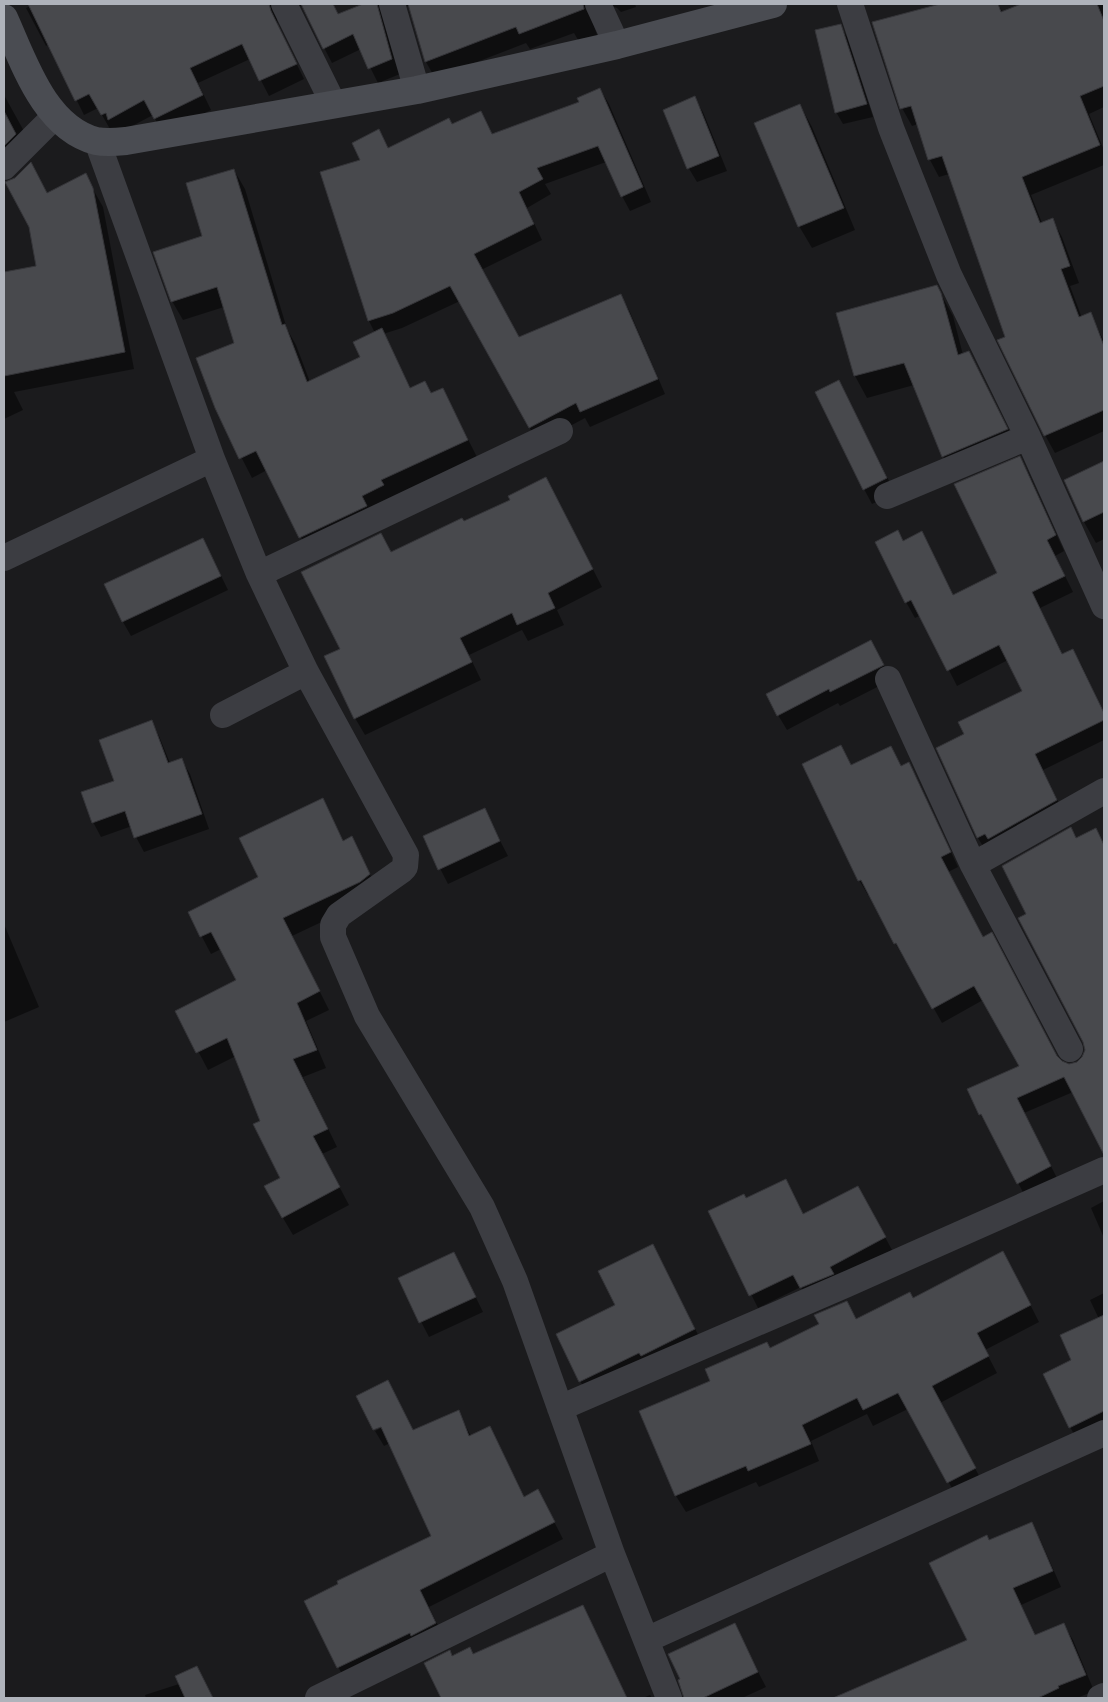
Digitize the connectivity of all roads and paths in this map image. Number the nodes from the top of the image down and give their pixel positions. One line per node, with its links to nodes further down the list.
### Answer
1 (284, 4): 9 (street)
2 (392, 4): 8 (street)
3 (598, 4): 7 (street)
4 (773, 4): 7 (main road)
5 (850, 4): 14 (street)
6 (4, 18): 10 (main road)
7 (617, 45): 8 (main road)
8 (418, 90): 9 (main road)
9 (334, 106): 11 (main road)
10 (55, 116): 11 (main road); 12 (street)
11 (97, 141): 15 (street)
12 (4, 167)
13 (560, 431): 18 (street)
14 (1028, 437): 16 (street); 19 (street)
15 (212, 459): 17 (street); 18 (street)
16 (887, 496)
17 (4, 558)
18 (259, 574): 20 (street)
19 (1104, 606)
20 (306, 672): 22 (street); 27 (street)
21 (888, 679): 24 (street)
22 (223, 715)
23 (1104, 790): 24 (street)
24 (972, 865): 25 (street)
25 (1070, 1049)
26 (1104, 1170): 27 (street)
27 (560, 1408): 29 (street)
28 (1104, 1433): 30 (street)
29 (612, 1554): 30 (street); 32 (street)
30 (646, 1640): 33 (street)
31 (1104, 1696): 34 (street)
32 (318, 1698)
33 (669, 1698)
34 (1100, 1698)

